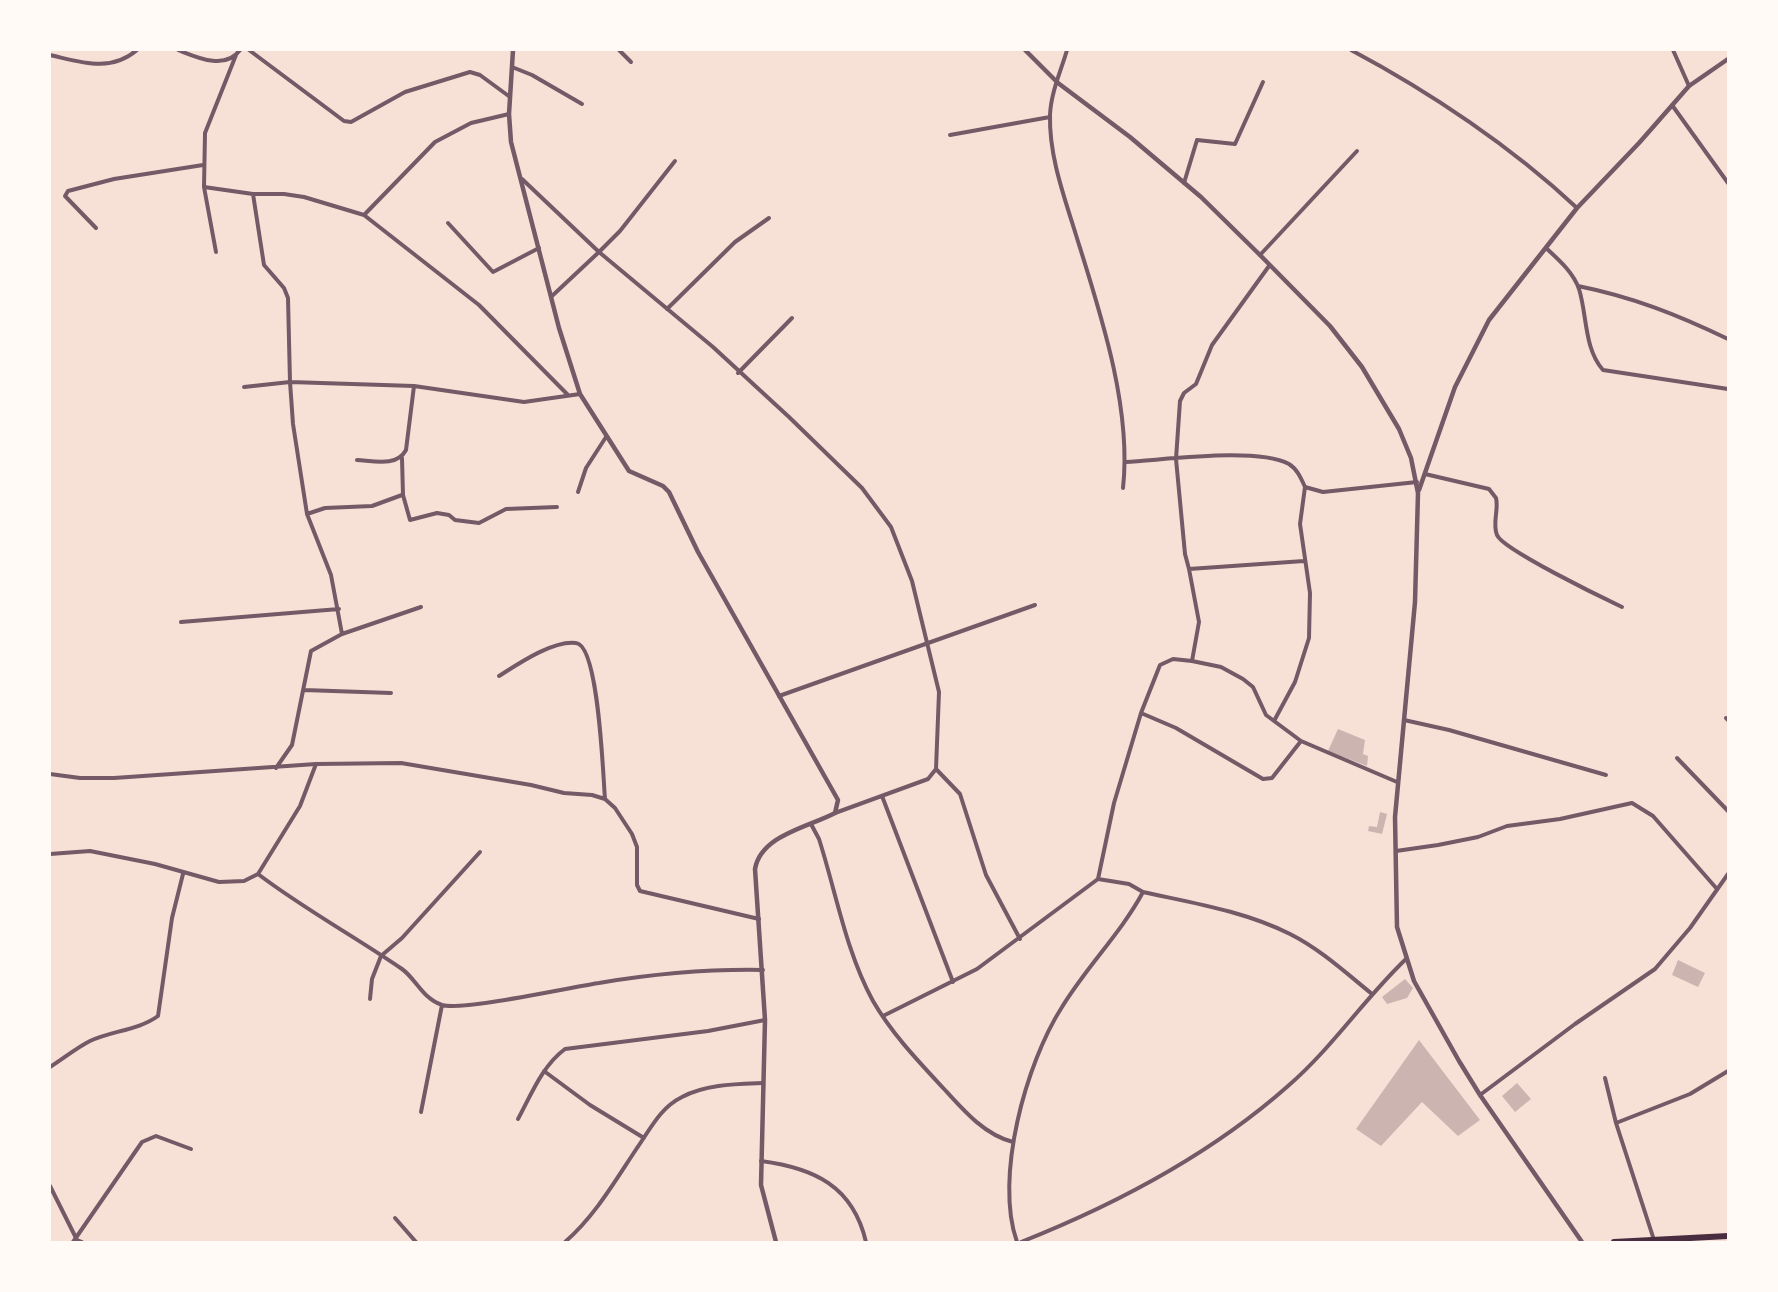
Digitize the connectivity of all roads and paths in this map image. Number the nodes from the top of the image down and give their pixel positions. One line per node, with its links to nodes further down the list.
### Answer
1 (137, 50): 11 (street)
2 (178, 50): 12 (street)
3 (240, 50): 12 (street)
4 (249, 50): 19 (street)
5 (513, 50): 15 (street)
6 (619, 50): 14 (street)
7 (1025, 50): 17 (street)
8 (1067, 50): 17 (street)
9 (1351, 50): 33 (street)
10 (1673, 50): 18 (street)
11 (50, 55)
12 (236, 55): 27 (street)
13 (1728, 59): 18 (street)
14 (631, 62)
15 (511, 66): 19 (street); 20 (street)
16 (1263, 82): 29 (street)
17 (1058, 83): 23 (street); 29 (street)
18 (1689, 86): 21 (street)
19 (510, 97): 22 (street)
20 (582, 104)
21 (1672, 105): 30 (street); 33 (street)
22 (509, 114): 28 (street); 34 (street)
23 (1050, 117): 24 (street); 60 (street)
24 (950, 135)
25 (1357, 152): 42 (street)
26 (675, 161): 41 (street)
27 (203, 165): 31 (street); 37 (street)
28 (521, 178): 38 (street); 41 (street)
29 (1184, 183): 42 (street)
30 (1728, 183)
31 (204, 187): 32 (street); 40 (street)
32 (253, 194): 34 (street); 50 (street)
33 (1577, 208): 39 (street)
34 (364, 215): 55 (street)
35 (770, 218): 46 (street)
36 (448, 223): 38 (street)
37 (96, 228)
38 (540, 248): 45 (street)
39 (1546, 248): 44 (street); 61 (street)
40 (216, 252)
41 (599, 252): 45 (street); 46 (street)
42 (1260, 255): 43 (street)
43 (1269, 266): 58 (street); 62 (street)
44 (1578, 286): 48 (street); 53 (street)
45 (552, 296): 54 (street)
46 (668, 309): 49 (street)
47 (792, 318): 49 (street)
48 (1728, 339)
49 (738, 373): 78 (street)
50 (290, 381): 51 (street); 52 (street); 69 (street)
51 (244, 387)
52 (414, 387): 55 (street); 57 (street)
53 (1728, 389)
54 (580, 394): 55 (street); 56 (street)
55 (568, 395)
56 (606, 438): 65 (street); 83 (street)
57 (402, 458): 59 (street); 67 (street)
58 (1176, 459): 60 (street); 63 (street); 71 (street)
59 (357, 460)
60 (1126, 462): 64 (street)
61 (1425, 474): 66 (street); 74 (street)
62 (1418, 482): 63 (street); 66 (street)
63 (1305, 487): 70 (street)
64 (1123, 488)
65 (578, 492)
66 (1418, 493): 85 (street)
67 (403, 495): 68 (street); 69 (street)
68 (557, 507)
69 (307, 514): 75 (street)
70 (1304, 561): 71 (street); 86 (street)
71 (1189, 569): 79 (street)
72 (1035, 605): 78 (street)
73 (421, 607): 77 (street)
74 (1622, 608)
75 (339, 609): 76 (street); 77 (street)
76 (181, 622)
77 (342, 634): 81 (street)
78 (928, 643): 83 (street); 91 (street)
79 (1192, 661): 84 (street); 86 (street)
80 (500, 676): 96 (street)
81 (304, 690): 82 (street); 90 (street)
82 (391, 693)
83 (779, 696): 98 (street)
84 (1141, 713): 87 (street); 106 (street)
85 (1403, 719): 93 (street); 94 (street)
86 (1274, 721): 87 (street)
87 (1301, 741): 94 (street)
88 (1677, 758): 97 (street)
89 (316, 764): 90 (street); 96 (street); 104 (street)
90 (276, 768): 92 (street)
91 (936, 769): 95 (street); 110 (street)
92 (50, 774)
93 (1606, 775)
94 (1397, 782): 100 (street)
95 (882, 796): 98 (street); 114 (street)
96 (605, 799): 109 (street)
97 (1728, 811)
98 (835, 813): 99 (street)
99 (811, 824): 109 (street); 118 (street)
100 (1395, 851): 107 (street); 112 (street)
101 (480, 852): 111 (street)
102 (50, 854): 103 (street)
103 (183, 873): 104 (street); 120 (street)
104 (258, 874): 111 (street)
105 (1728, 874): 107 (street)
106 (1098, 879): 108 (street); 110 (street)
107 (1717, 889): 125 (street)
108 (1143, 892): 115 (street); 130 (street)
109 (760, 920): 113 (street)
110 (1020, 939): 114 (street)
111 (381, 956): 116 (street); 117 (street)
112 (1406, 959): 115 (street); 125 (street)
113 (763, 970): 117 (street); 119 (street)
114 (953, 982): 118 (street)
115 (1372, 994): 142 (street)
116 (370, 999)
117 (442, 1005): 126 (street)
118 (883, 1016): 130 (street)
119 (765, 1020): 121 (street); 124 (street)
120 (50, 1067)
121 (544, 1071): 127 (street); 129 (street)
122 (1728, 1071): 128 (street)
123 (1605, 1078): 128 (street)
124 (763, 1083): 129 (street); 132 (street)
125 (1479, 1095): 143 (street)
126 (421, 1112)
127 (518, 1119)
128 (1616, 1122): 145 (street)
129 (644, 1138): 139 (street)
130 (1013, 1142): 142 (street)
131 (192, 1149): 136 (street)
132 (760, 1161): 140 (street); 141 (street)
133 (50, 1186): 136 (street)
134 (395, 1218): 138 (street)
135 (1728, 1236): 145 (highway)
136 (75, 1241): 137 (street)
137 (82, 1242)
138 (416, 1242)
139 (565, 1242)
140 (776, 1242)
141 (866, 1242)
142 (1019, 1242)
143 (1582, 1242)
144 (1614, 1242): 145 (highway)
145 (1654, 1242)

